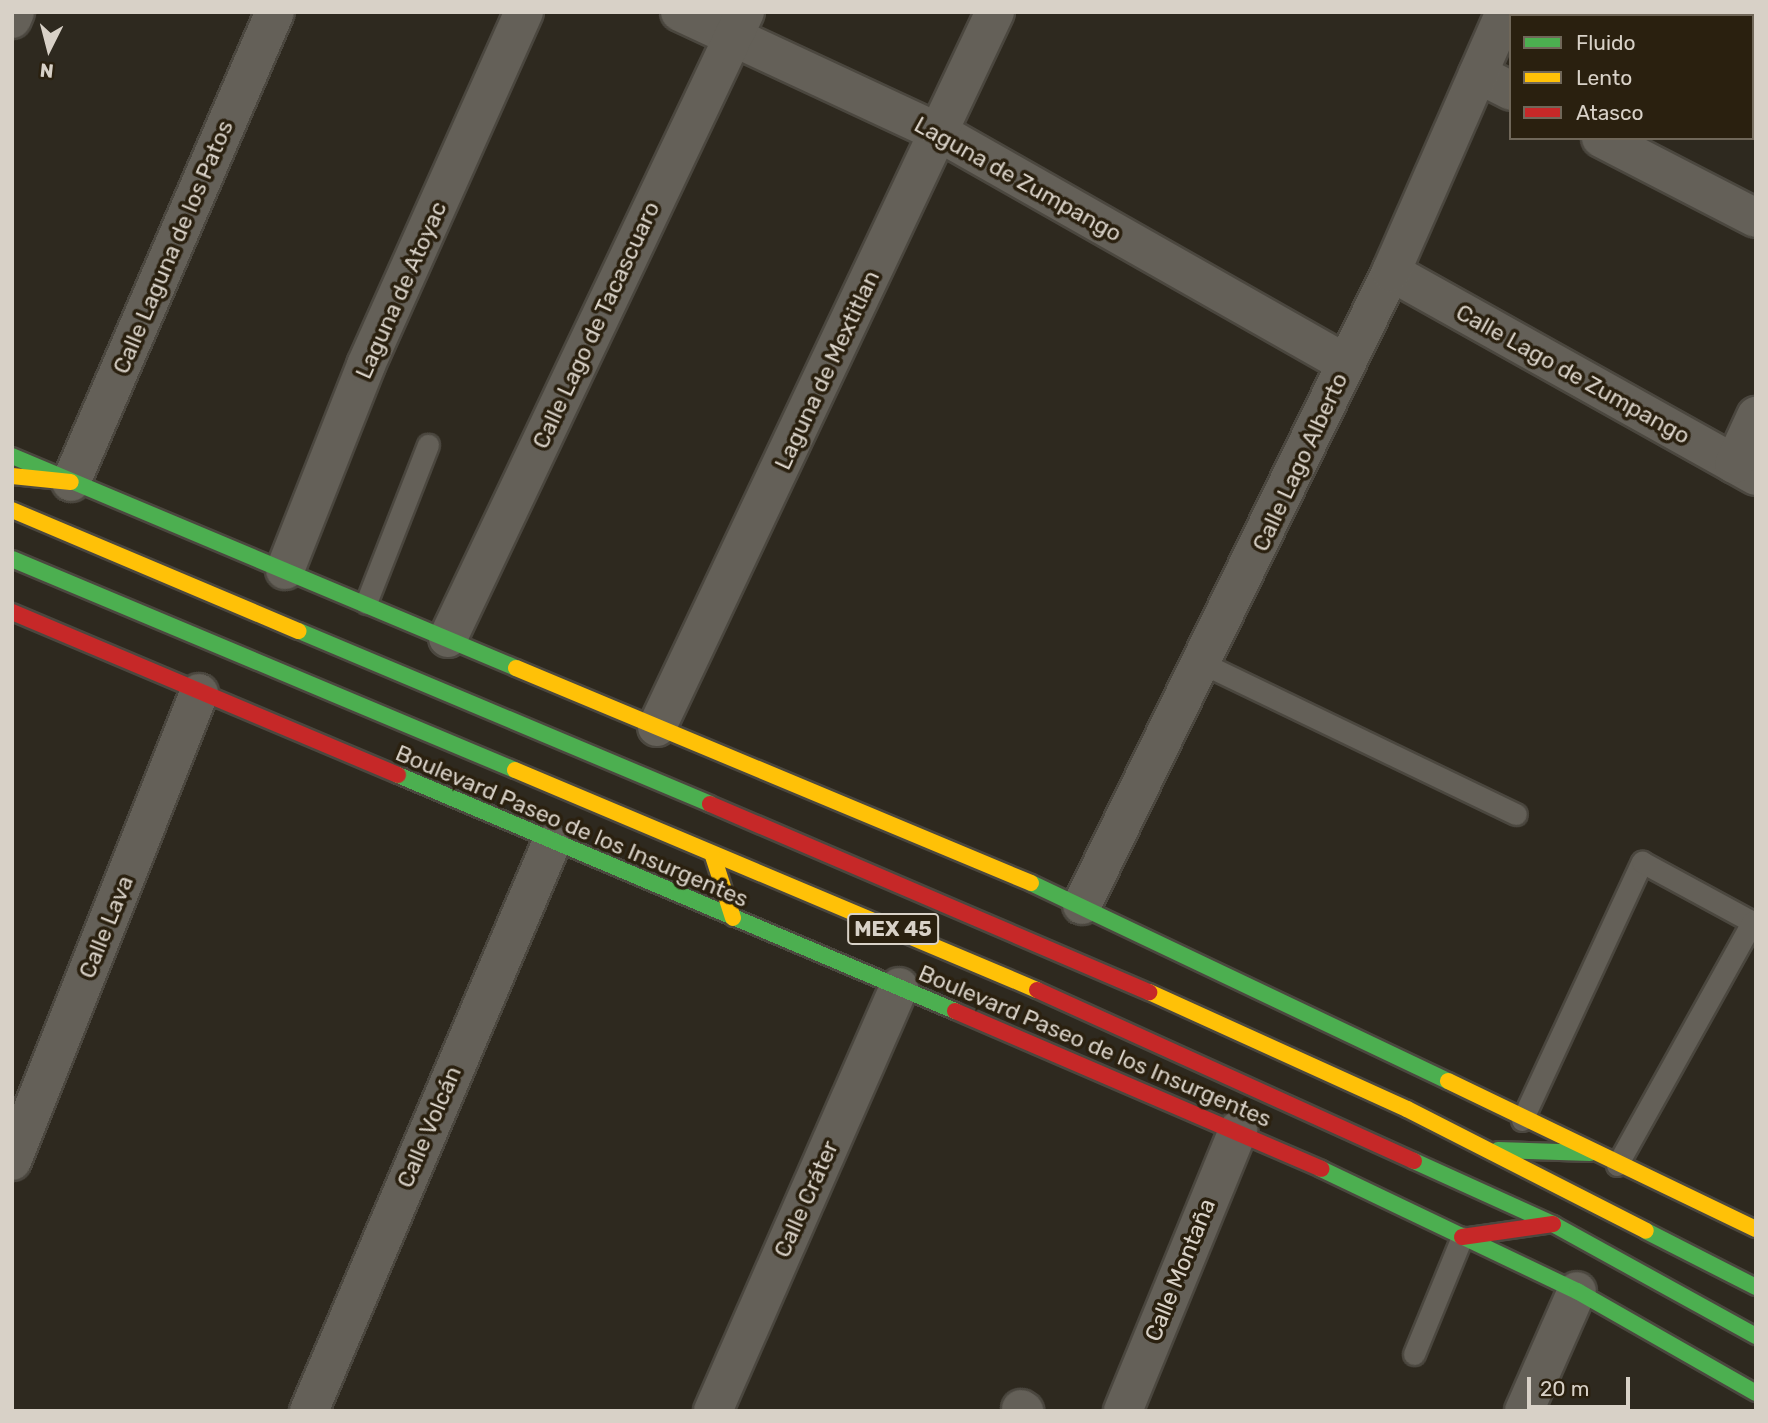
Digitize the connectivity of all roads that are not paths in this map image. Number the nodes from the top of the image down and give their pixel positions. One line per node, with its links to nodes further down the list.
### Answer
1 (15, 12): 7 (street)
2 (275, 12): 20 (street, Calle Laguna de los Patos)
3 (524, 12): 23 (street, Laguna de Atoyac)
4 (680, 12): 8 (street, Laguna de Zumpango)
5 (995, 12): 10 (street, Laguna de Mextitlan)
6 (1504, 12): 9 (street, Calle Lago Alberto)
7 (12, 19)
8 (740, 24): 10 (street, Laguna de Zumpango); 26 (street, Calle Lago de Tacascuaro)
9 (1494, 83): 13 (street, Calle Lago Alberto)
10 (940, 133): 14 (street, Laguna de Zumpango); 29 (street, Laguna de Mextitlan)
11 (1605, 140): 12 (street)
12 (1756, 218)
13 (1391, 272): 14 (street, Calle Lago Alberto); 18 (street, Calle Lago de Zumpango)
14 (1346, 364): 27 (street, Calle Lago Alberto)
15 (1756, 416): 18 (street)
16 (428, 445): 24 (lane)
17 (12, 456): 20 (main road)
18 (1745, 470)
19 (12, 476): 20 (main road)
20 (71, 482): 23 (main road)
21 (12, 510): 39 (main road, MEX 45)
22 (12, 559): 32 (main road, Boulevard Paseo de los Insurgentes / MEX 45)
23 (285, 570): 24 (main road)
24 (366, 603): 26 (main road)
25 (12, 612): 28 (main road, Boulevard Paseo de los Insurgentes)
26 (448, 638): 29 (main road)
27 (1204, 664): 30 (lane); 33 (street, Calle Lago Alberto)
28 (199, 692): 31 (main road, Boulevard Paseo de los Insurgentes); 41 (street, Calle Lava)
29 (657, 727): 33 (main road)
30 (1516, 814)
31 (551, 844): 34 (main road, Boulevard Paseo de los Insurgentes); 51 (street, Calle Volcán)
32 (713, 856): 34 (main road); 43 (main road, Boulevard Paseo de los Insurgentes / MEX 45)
33 (1082, 905): 37 (main road)
34 (733, 918): 36 (main road, Boulevard Paseo de los Insurgentes)
35 (1754, 923): 37 (lane); 42 (lane)
36 (899, 987): 38 (main road, Boulevard Paseo de los Insurgentes); 52 (street, Calle Cráter)
37 (1522, 1120): 40 (main road)
38 (1238, 1130): 45 (main road, Boulevard Paseo de los Insurgentes); 53 (street, Calle Montaña)
39 (1485, 1150): 40 (main road); 46 (main road, MEX 45)
40 (1590, 1153): 42 (main road)
41 (12, 1161)
42 (1617, 1166): 44 (main road)
43 (1553, 1224): 45 (main road); 48 (main road, Boulevard Paseo de los Insurgentes / MEX 45)
44 (1756, 1228)
45 (1462, 1237): 47 (main road, Boulevard Paseo de los Insurgentes); 49 (lane)
46 (1756, 1287)
47 (1577, 1291): 50 (main road, Boulevard Paseo de los Insurgentes); 54 (street)
48 (1756, 1336)
49 (1414, 1354)
50 (1756, 1394)
51 (309, 1411)
52 (713, 1411)
53 (1123, 1411)
54 (1524, 1411)

